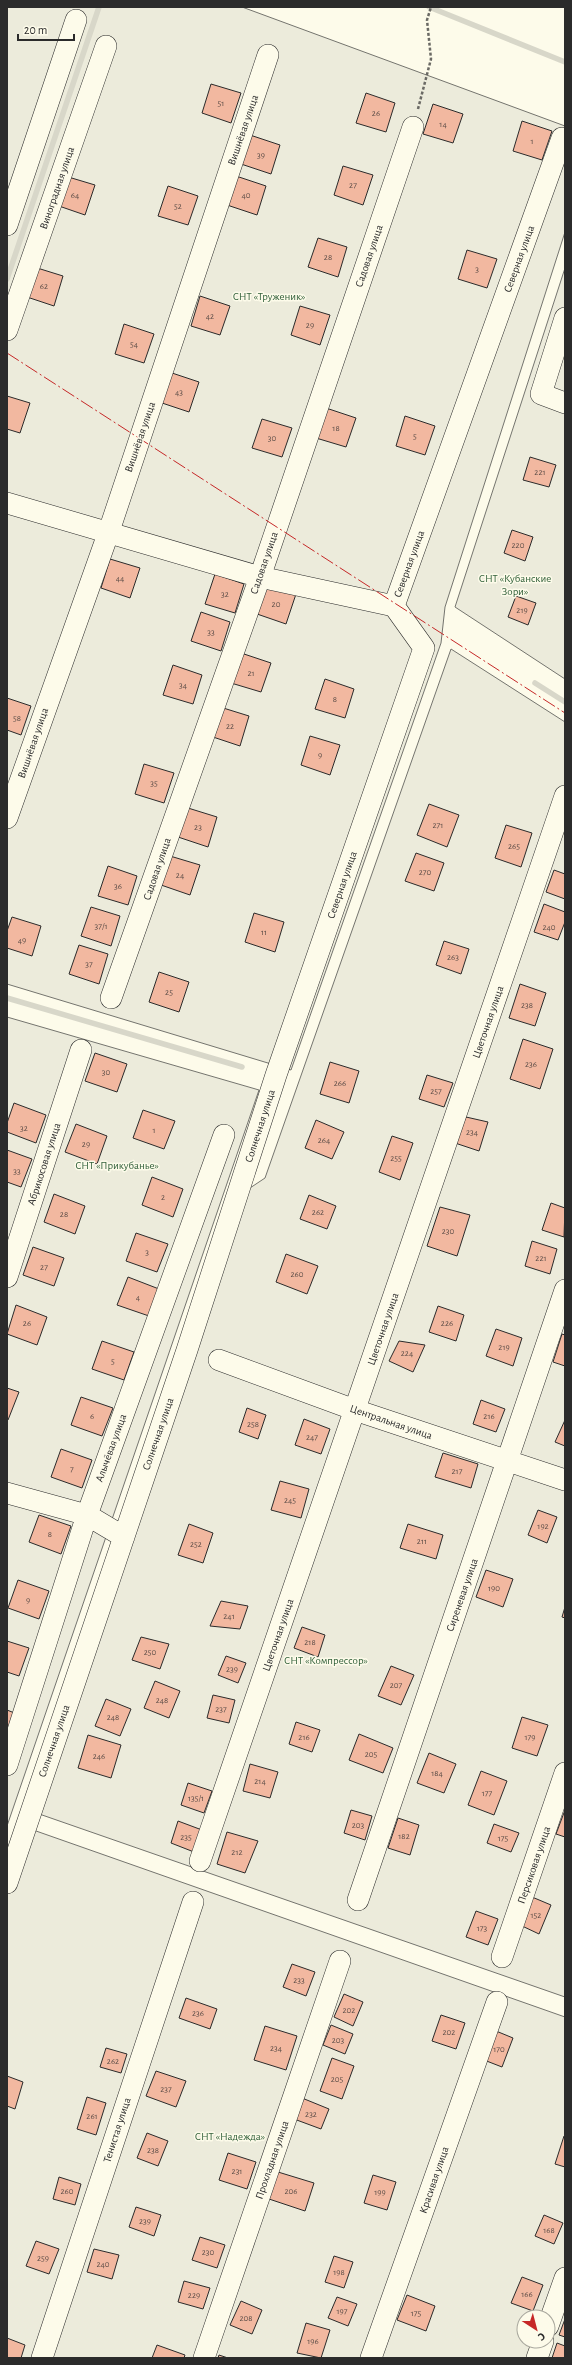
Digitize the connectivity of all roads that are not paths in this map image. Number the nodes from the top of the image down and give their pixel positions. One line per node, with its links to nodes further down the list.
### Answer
1 (76, 20): 6 (street)
2 (106, 46): 8 (street, Виноградная улица)
3 (268, 55): 11 (street, Вишнёвая улица)
4 (413, 127): 12 (street, Садовая улица)
5 (562, 138): 13 (street, Северная улица)
6 (7, 225)
7 (565, 318): 9 (street)
8 (7, 330)
9 (565, 403)
10 (7, 503): 11 (street)
11 (108, 534): 12 (street); 15 (street, Вишнёвая улица)
12 (260, 577): 13 (street); 16 (street, Садовая улица)
13 (394, 606): 18 (street, Северная улица)
14 (565, 796): 23 (street, Цветочная улица)
15 (7, 818)
16 (111, 998)
17 (81, 1050): 20 (street, Абрикосовая улица)
18 (276, 1075): 28 (street, Солнечная улица)
19 (224, 1135): 27 (street, Алычёвая улица)
20 (7, 1277)
21 (565, 1290): 24 (street, Сиреневая улица)
22 (219, 1360): 23 (street, Центральная улица)
23 (355, 1410): 24 (street, Центральная улица); 31 (street, Цветочная улица)
24 (508, 1461): 25 (street, Центральная улица); 33 (street, Сиреневая улица)
25 (565, 1480)
26 (7, 1493): 27 (street)
27 (87, 1515): 28 (street); 29 (street, Алычёвая улица)
28 (124, 1537): 32 (street, Солнечная улица)
29 (7, 1765)
30 (565, 1773): 35 (street, Персиковая улица)
31 (200, 1861)
32 (7, 1883)
33 (358, 1900)
34 (193, 1902): 40 (street, Тенистая улица)
35 (502, 1957)
36 (340, 1961): 41 (street, Прохладная улица)
37 (497, 2002): 42 (street, Красивая улица)
38 (565, 2278): 39 (street)
39 (554, 2309)
40 (42, 2358)
41 (204, 2358)
42 (371, 2358)

